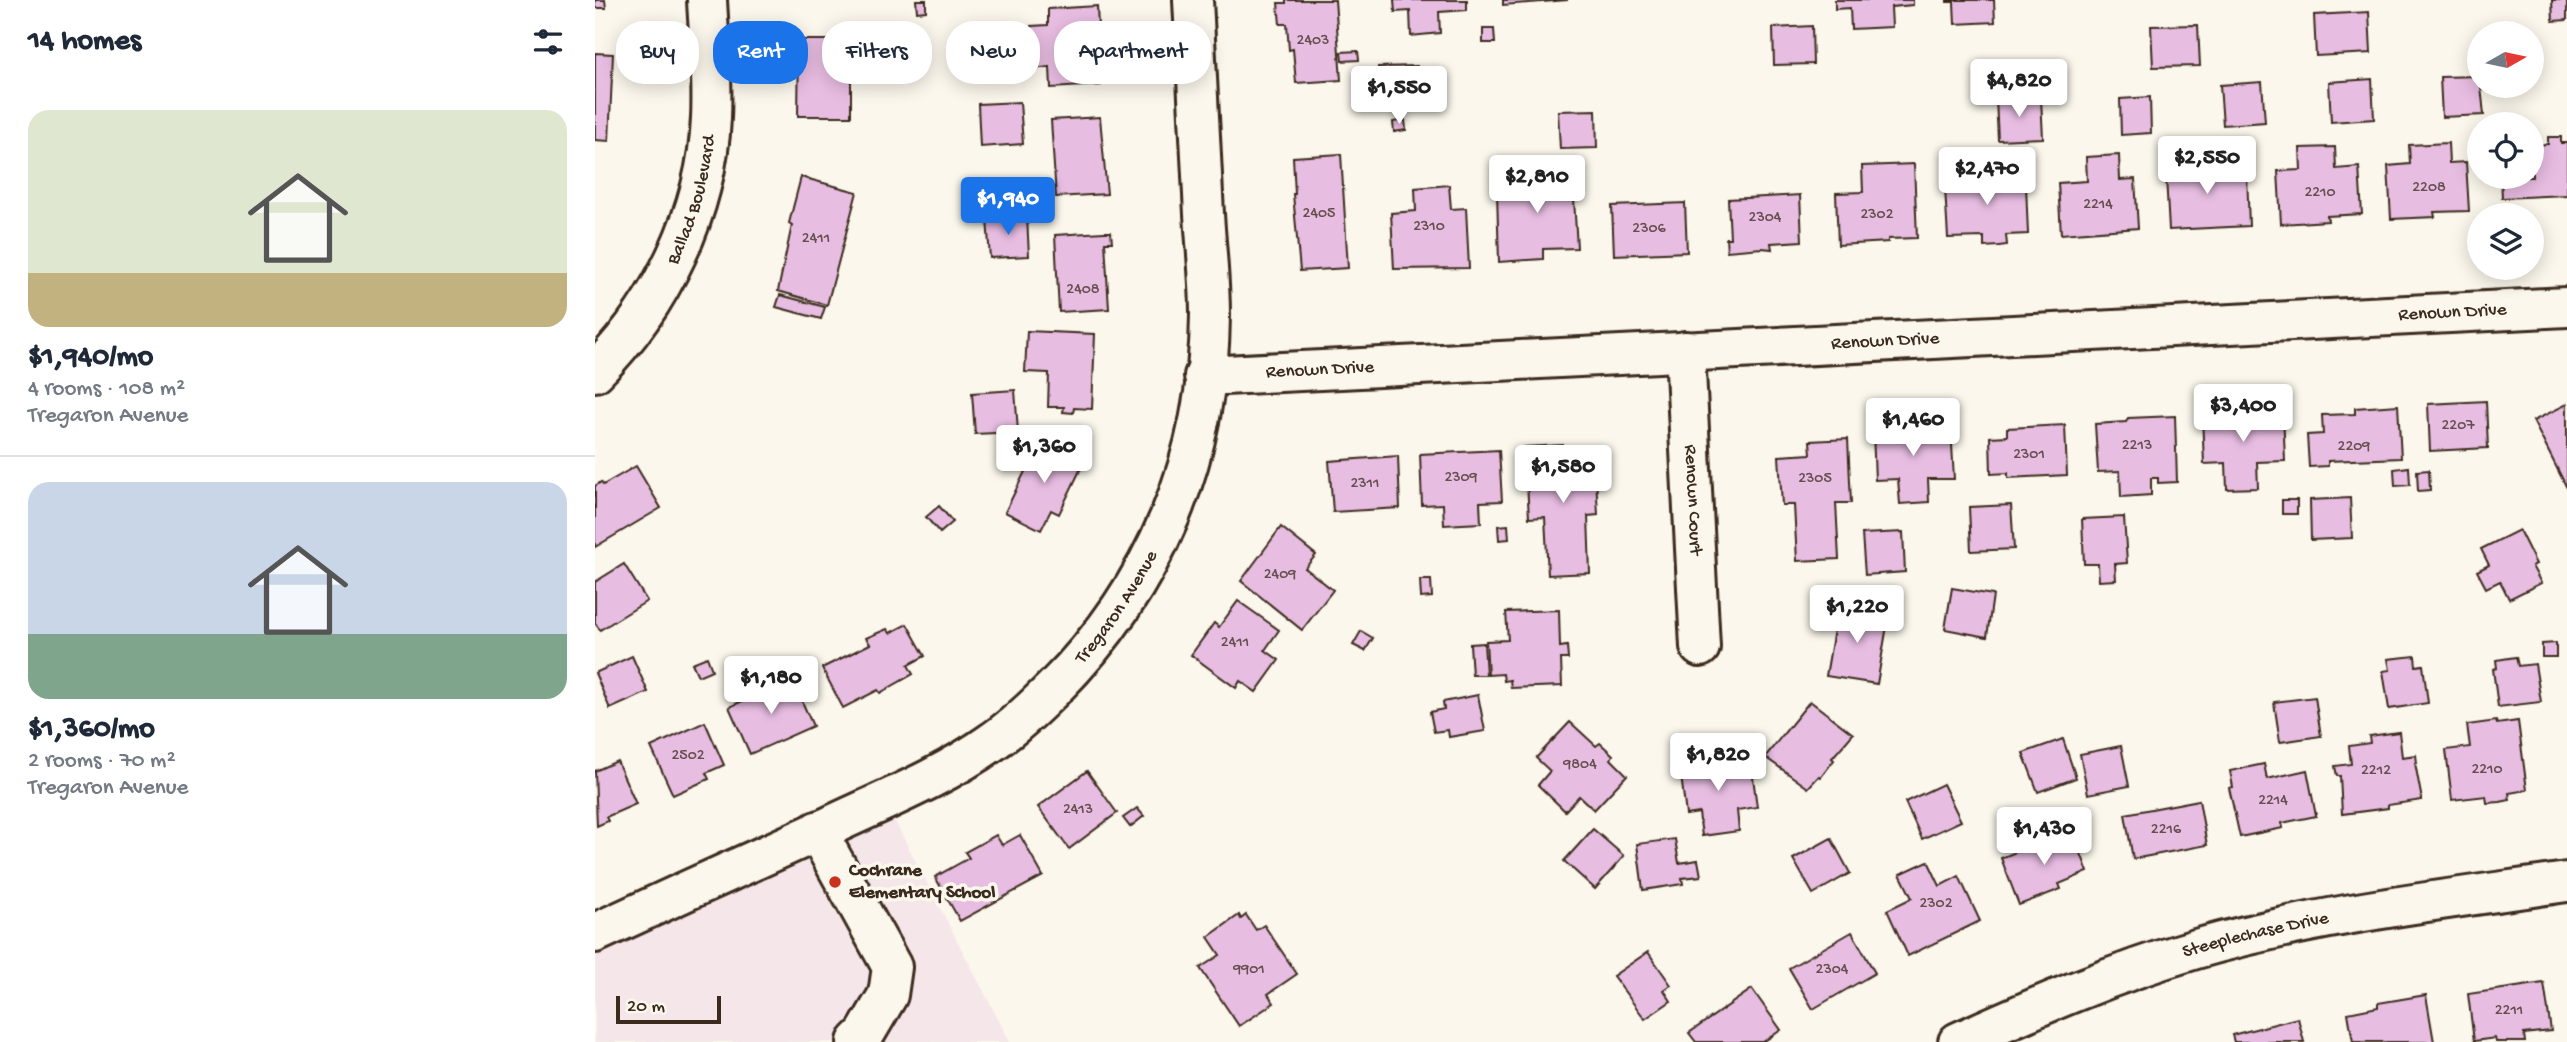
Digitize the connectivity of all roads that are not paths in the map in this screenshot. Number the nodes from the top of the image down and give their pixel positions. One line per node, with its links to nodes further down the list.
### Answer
1 (707, 0): 5 (street, Ballad Boulevard)
2 (1193, 0): 6 (street, Tregaron Avenue)
3 (2567, 307): 4 (street, Renown Drive)
4 (1685, 351): 6 (street, Renown Drive); 7 (street, Renown Court)
5 (595, 372)
6 (1205, 376): 8 (street, Tregaron Avenue)
7 (1700, 647)
8 (817, 831): 10 (street, Tregaron Avenue); 11 (street)
9 (2567, 882): 12 (street, Steeplechase Drive)
10 (595, 933)
11 (857, 1042)
12 (1958, 1042)

